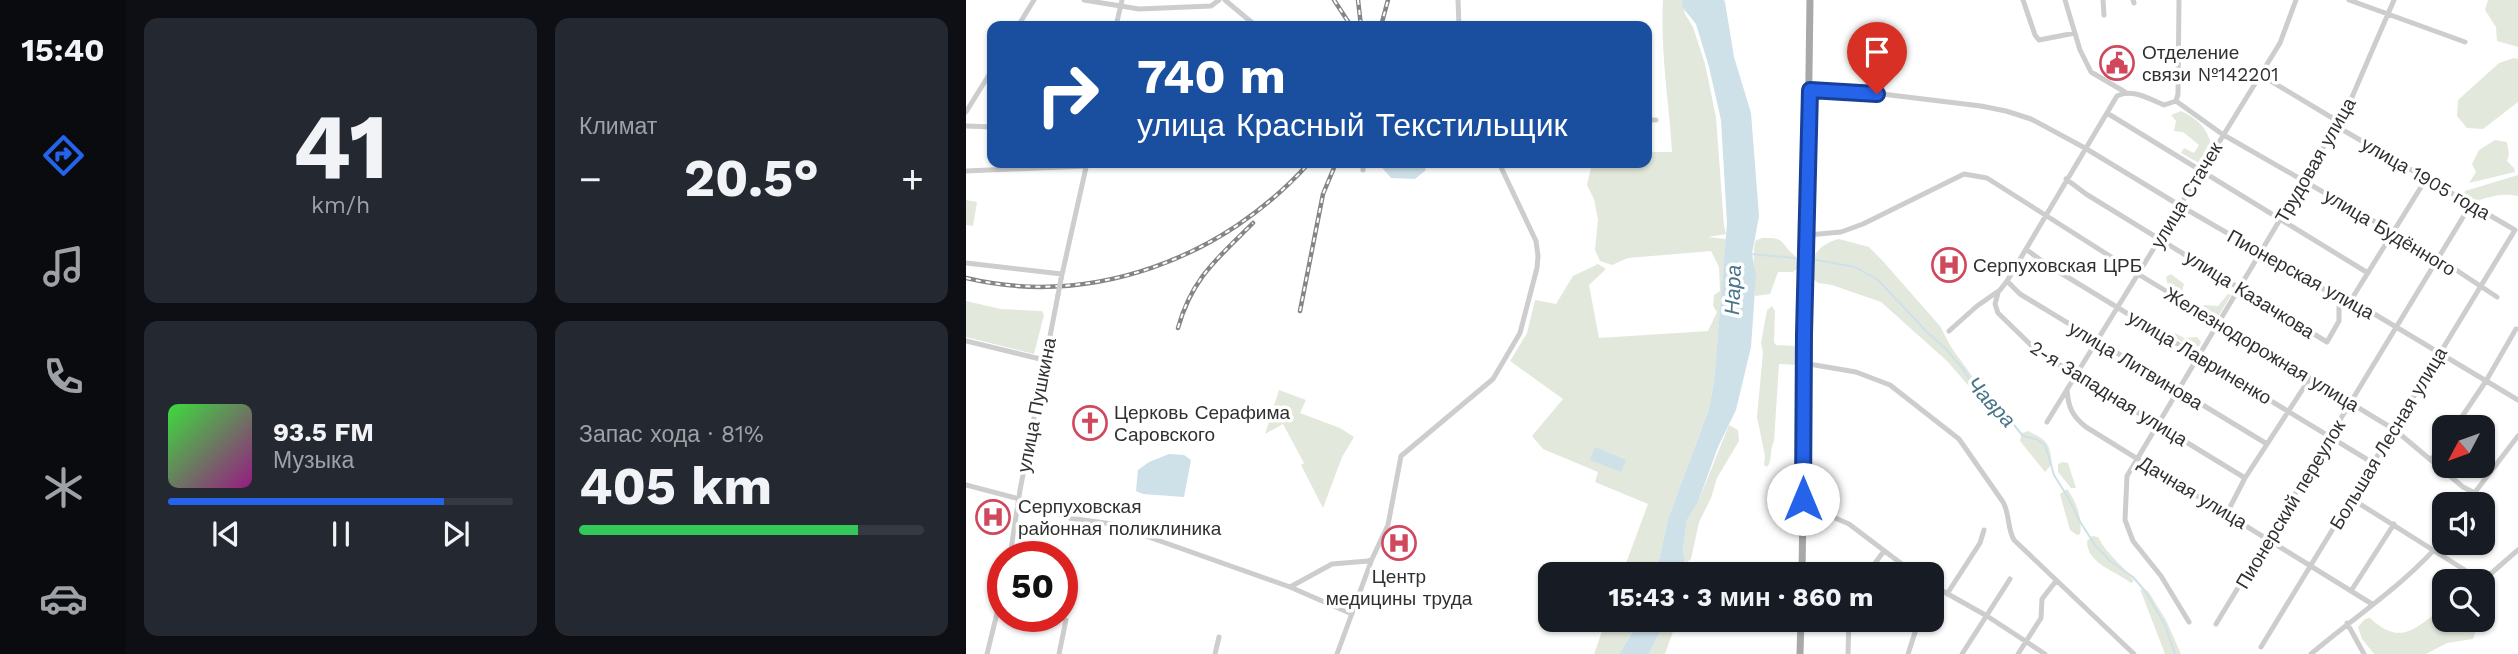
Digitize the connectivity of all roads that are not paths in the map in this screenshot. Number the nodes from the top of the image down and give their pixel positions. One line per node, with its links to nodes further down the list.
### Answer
1 (1034, 0): 17 (street)
2 (1084, 0): 14 (street)
3 (1219, 0): 14 (street)
4 (1225, 0): 19 (street)
5 (1458, 0): 20 (street)
6 (1810, 0): 25 (main road)
7 (2023, 0): 21 (street)
8 (2065, 0): 21 (street)
9 (2103, 0): 16 (street)
10 (2179, 0): 27 (street)
11 (2296, 0): 23 (street, улица Стачек)
12 (2349, 0): 15 (street)
13 (2394, 0): 15 (street, Трудовая улица)
14 (1121, 3): 18 (street)
15 (2389, 14): 22 (street); 32 (street, Трудовая улица)
16 (2104, 15)
17 (1024, 21)
18 (1117, 21)
19 (1250, 21)
20 (1458, 21)
21 (2075, 33): 26 (street)
22 (2465, 42)
23 (2259, 74): 32 (street, улица 1905 года); 35 (street, улица Стачек)
24 (987, 77): 28 (street)
25 (1810, 90): 36 (street, Пионерская улица); 51 (main road)
26 (2125, 92): 27 (street); 29 (street)
27 (2176, 101): 35 (street, улица Будённого)
28 (966, 112)
29 (2107, 113): 36 (street); 40 (street)
30 (1652, 120): 31 (street)
31 (1656, 120)
32 (2337, 124): 43 (street, улица 1905 года); 44 (street, Трудовая улица)
33 (966, 126): 34 (street)
34 (987, 127)
35 (2222, 134): 40 (street, улица Стачек); 44 (street, улица Будённого)
36 (2085, 148): 42 (street); 46 (street, Пионерская улица)
37 (1026, 168): 41 (street)
38 (1086, 168): 59 (street)
39 (1501, 168): 112 (street)
40 (2200, 170): 46 (street, улица Стачек); 48 (street)
41 (966, 171)
42 (2066, 179): 47 (street); 52 (street, улица Казачкова)
43 (2426, 179): 45 (street, улица 1905 года); 50 (street)
44 (2304, 180): 48 (street, Трудовая улица); 50 (street, улица Будённого)
45 (2471, 204): 49 (street, улица 1905 года); 55 (street, Пионерский переулок)
46 (2179, 205): 52 (street, улица Стачек); 54 (street, Пионерская улица)
47 (2044, 216): 51 (street, Железнодорожная улица); 53 (street); 58 (street, Железнодорожная улица)
48 (2281, 219): 54 (street, Трудовая улица); 57 (street)
49 (2515, 230): 61 (street, Большая Лесная улица)
50 (2395, 233): 55 (street, улица Будённого); 57 (street)
51 (1808, 235): 77 (main road)
52 (2159, 238): 58 (street, улица Стачек); 62 (street, улица Казачкова)
53 (2027, 250): 60 (street); 67 (street, улица Лавриненко)
54 (2260, 253): 62 (street, Трудовая улица); 65 (street, Пионерская улица)
55 (2438, 258): 61 (street, улица Будённого); 69 (street, Пионерский переулок)
56 (966, 263): 59 (street)
57 (2368, 273): 66 (street)
58 (2138, 274): 67 (street, улица Стачек); 68 (street, Железнодорожная улица)
59 (1061, 276): 76 (street, улица Пушкина, bridge)
60 (2007, 281): 63 (street); 73 (street, улица Литвинова)
61 (2479, 286): 64 (street, улица Будённого); 74 (street, Большая Лесная улица)
62 (2239, 287): 65 (street, улица Казачкова); 68 (street, Трудовая улица)
63 (2000, 290): 71 (street); 78 (street, 2-я Западная улица)
64 (2497, 297)
65 (2339, 298): 66 (street, Пионерская улица)
66 (2351, 300): 69 (street, Пионерская улица)
67 (2117, 306): 73 (street, улица Стачек); 75 (street, улица Лавриненко)
68 (2217, 323): 75 (street, Трудовая улица); 79 (street, Железнодорожная улица)
69 (2396, 327): 74 (street, Пионерская улица); 84 (street, Пионерский переулок)
70 (2516, 329): 80 (street)
71 (1949, 331)
72 (966, 341): 76 (street)
73 (2096, 341): 78 (street, улица Стачек); 82 (street, улица Литвинова)
74 (2439, 352): 80 (street, Пионерская улица); 89 (street, Большая Лесная улица)
75 (2198, 355): 82 (street, Трудовая улица); 85 (street, улица Лавриненко)
76 (1044, 359): 99 (street, улица Пушкина)
77 (1803, 363): 101 (main road); 118 (street)
78 (2077, 375): 81 (street, улица Стачек); 88 (street, 2-я Западная улица)
79 (2310, 378): 84 (street, Железнодорожная улица); 85 (street)
80 (2486, 381): 83 (street, Пионерская улица); 86 (street)
81 (2067, 389): 87 (street, улица Стачек); 93 (street, Дачная улица)
82 (2177, 389): 88 (street, Трудовая улица); 92 (street, улица Литвинова)
83 (2518, 400)
84 (2351, 403): 89 (street, Железнодорожная улица); 91 (street, Пионерский переулок)
85 (2288, 410): 91 (street, улица Лавриненко); 92 (street)
86 (2463, 415)
87 (2047, 422)
88 (2157, 423): 93 (street, Трудовая улица); 96 (street, 2-я Западная улица)
89 (2395, 430): 94 (street, Железнодорожная улица); 95 (street, Большая Лесная улица)
90 (2518, 436): 98 (street)
91 (2332, 437): 95 (street, улица Лавриненко); 105 (street, Пионерский переулок)
92 (2267, 444): 96 (street)
93 (2136, 457): 102 (street, Дачная улица); 126 (street, Трудовая улица)
94 (2431, 460): 98 (street, Железнодорожная улица)
95 (2374, 463): 100 (street, Большая Лесная улица)
96 (2245, 478): 102 (street)
97 (966, 485): 99 (street)
98 (2473, 492)
99 (1019, 498): 106 (street, улица Пушкина); 119 (street)
100 (2352, 499): 103 (street); 116 (street, Большая Лесная улица)
101 (1803, 505): 109 (street); 113 (main road)
102 (2227, 513): 105 (street, Дачная улица)
103 (2394, 524): 107 (street); 120 (street)
104 (1984, 530): 122 (street)
105 (2268, 538): 116 (street, Дачная улица); 128 (street, Пионерский переулок)
106 (1012, 541)
107 (2432, 547)
108 (2518, 550): 111 (street)
109 (1884, 551): 114 (street); 115 (street)
110 (2432, 552): 123 (street)
111 (2444, 555)
112 (1372, 559): 119 (street); 124 (street)
113 (1802, 562)
114 (1876, 562)
115 (1899, 562)
116 (2311, 566): 120 (street, Дачная улица); 136 (street, Большая Лесная улица)
117 (2010, 579): 125 (street)
118 (2056, 582): 135 (street); 147 (street)
119 (1290, 587): 124 (street)
120 (2351, 591): 123 (street, Дачная улица)
121 (1944, 592): 122 (street)
122 (1947, 594): 125 (street)
123 (2372, 604): 127 (street)
124 (1352, 614): 137 (street)
125 (1987, 616): 135 (street); 144 (street)
126 (2189, 622)
127 (2347, 623): 148 (street); 149 (street)
128 (2216, 624)
129 (992, 632): 138 (street)
130 (1064, 632): 139 (street)
131 (1801, 632): 141 (main road)
132 (1849, 632): 142 (street)
133 (1915, 632): 143 (street)
134 (1219, 637): 140 (street)
135 (2026, 641): 145 (street); 146 (street)
136 (2261, 647)
137 (1337, 653)
138 (987, 654)
139 (1059, 654)
140 (1215, 654)
141 (1800, 654)
142 (1848, 654)
143 (1909, 654)
144 (1962, 654)
145 (2018, 654)
146 (2045, 654)
147 (2134, 654)
148 (2311, 654)
149 (2364, 654)

